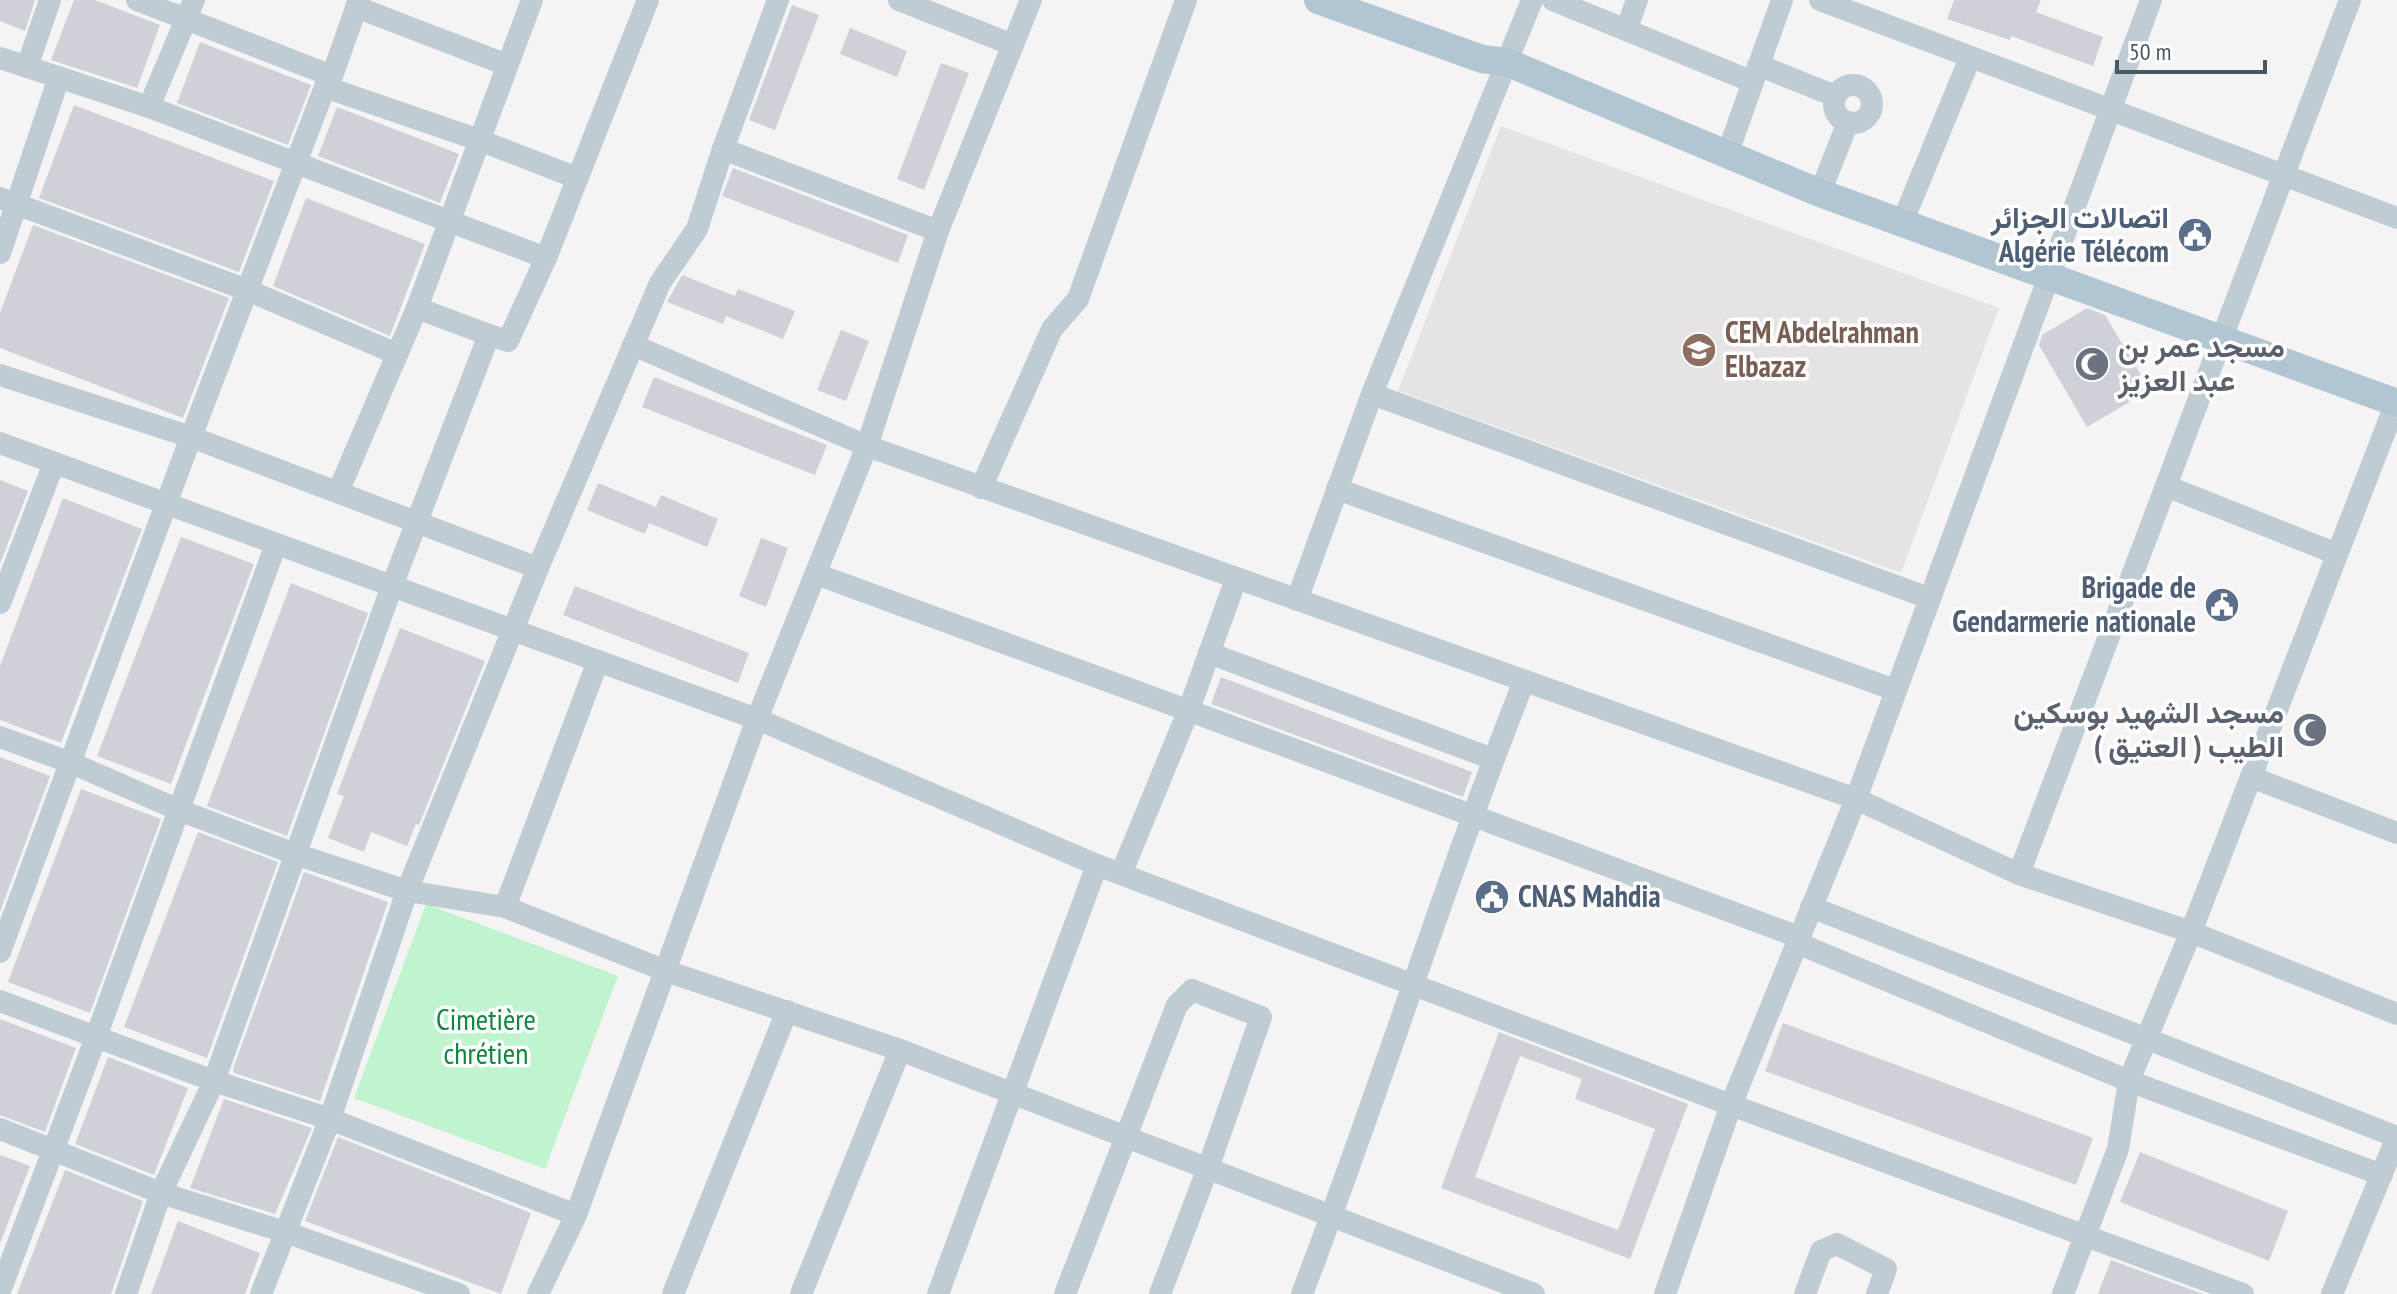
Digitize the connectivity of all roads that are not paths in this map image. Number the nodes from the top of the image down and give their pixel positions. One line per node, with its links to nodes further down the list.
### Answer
1 (50, 0): 27 (street)
2 (137, 0): 20 (street)
3 (532, 0): 26 (street)
4 (648, 0): 40 (street)
5 (778, 0): 36 (street)
6 (899, 0): 22 (street)
7 (1031, 0): 22 (street)
8 (1186, 0): 64 (street)
9 (1318, 0): 25 (main road)
10 (1363, 0): 25 (main road)
11 (1532, 0): 25 (street)
12 (1553, 0): 21 (street)
13 (1637, 0): 21 (street)
14 (1782, 0): 28 (street)
15 (1820, 0): 19 (street)
16 (2151, 0): 33 (street)
17 (2350, 0): 39 (street)
18 (358, 4): 26 (street); 30 (street)
19 (1854, 7): 24 (street)
20 (190, 9): 30 (street); 32 (street)
21 (1627, 28): 28 (street)
22 (1013, 45): 46 (street)
23 (0, 58): 27 (street)
24 (1970, 58): 33 (street); 45 (street)
25 (1506, 62): 37 (main road); 57 (street)
26 (507, 65): 35 (street)
27 (27, 67): 29 (street)
28 (1756, 74): 31 (street); 37 (street)
29 (59, 77): 32 (street); 42 (street)
30 (329, 82): 35 (street); 38 (street)
31 (1835, 96): 34 (street); 34 (street)
32 (149, 107): 38 (street)
33 (2109, 110): 39 (street); 49 (street)
34 (1848, 122): 41 (street)
35 (479, 140): 40 (street); 44 (street)
36 (723, 149): 46 (street); 54 (street)
37 (1727, 155): 41 (main road)
38 (296, 164): 44 (street); 50 (street)
39 (2284, 176): 43 (street); 53 (street)
40 (577, 178): 48 (street)
41 (1820, 193): 45 (main road)
42 (8, 201): 47 (street); 50 (street)
43 (2397, 218)
44 (449, 222): 48 (street); 51 (street)
45 (1902, 223): 49 (main road)
46 (938, 231): 61 (street)
47 (0, 253)
48 (546, 258): 52 (street)
49 (2048, 275): 53 (main road); 75 (street)
50 (247, 290): 55 (street); 59 (street)
51 (417, 308): 52 (street); 55 (street)
52 (489, 335): 68 (street)
53 (2222, 340): 58 (main road); 63 (street)
54 (633, 345): 61 (street); 71 (street)
55 (397, 354): 66 (street)
56 (0, 375): 59 (street)
57 (1372, 394): 65 (street); 75 (street)
58 (2397, 402): 70 (street)
59 (191, 437): 66 (street); 67 (street)
60 (0, 443): 62 (street)
61 (867, 446): 64 (street); 72 (street)
62 (54, 463): 67 (street); 77 (street)
63 (2166, 486): 70 (street); 96 (street)
64 (981, 488): 73 (street)
65 (1337, 489): 76 (street); 82 (street)
66 (338, 492): 68 (street)
67 (167, 504): 69 (street); 87 (street)
68 (417, 522): 71 (street); 74 (street)
69 (276, 544): 74 (street); 90 (street)
70 (2337, 554): 88 (street)
71 (538, 568): 78 (street)
72 (816, 574): 83 (street); 84 (street)
73 (1236, 579): 76 (street); 79 (street)
74 (392, 586): 78 (street); 93 (street)
75 (1929, 598): 82 (street)
76 (1297, 600): 81 (street)
77 (0, 603)
78 (514, 630): 80 (street); 97 (street)
79 (1209, 653): 83 (street); 86 (street)
80 (598, 661): 84 (street); 98 (street)
81 (1524, 681): 86 (street); 89 (street)
82 (1895, 690): 89 (street)
83 (1188, 712): 91 (street); 95 (street)
84 (757, 719): 94 (street); 103 (street)
85 (0, 737): 87 (street)
86 (1493, 759): 91 (street)
87 (69, 762): 90 (street); 102 (street)
88 (2251, 777): 92 (street); 100 (street)
89 (1856, 799): 96 (street); 99 (street)
90 (179, 810): 93 (street); 108 (street)
91 (1474, 814): 101 (street); 104 (street)
92 (2397, 833)
93 (295, 854): 97 (street); 111 (street)
94 (1097, 865): 95 (street); 113 (street)
95 (1121, 874): 104 (street)
96 (2019, 874): 100 (street)
97 (407, 891): 98 (street); 115 (street)
98 (505, 907): 103 (street)
99 (1811, 907): 101 (street); 109 (street)
100 (2191, 932): 107 (street); 109 (street)
101 (1798, 940): 112 (street); 114 (street)
102 (0, 952)
103 (666, 971): 106 (street); 123 (street)
104 (1413, 984): 114 (street); 124 (street)
105 (0, 1001): 108 (street)
106 (787, 1011): 110 (street); 133 (street)
107 (2397, 1014)
108 (96, 1037): 111 (street); 119 (street)
109 (2145, 1039): 112 (street); 118 (street)
110 (900, 1050): 113 (street); 134 (street)
111 (214, 1081): 115 (street); 122 (street)
112 (2129, 1081): 121 (street); 126 (street)
113 (1011, 1093): 117 (street); 135 (street)
114 (1731, 1105): 126 (street); 140 (street)
115 (330, 1119): 123 (street); 125 (street)
116 (0, 1129): 119 (street)
117 (1126, 1137): 120 (street); 120 (street); 136 (street)
118 (2397, 1137): 121 (street)
119 (52, 1150): 122 (street); 128 (street)
120 (1208, 1168): 124 (street); 137 (street)
121 (2382, 1175): 145 (street)
122 (161, 1193): 125 (street); 129 (street)
123 (576, 1215): 132 (street)
124 (1332, 1216): 127 (street); 138 (street)
125 (285, 1232): 130 (street); 131 (street)
126 (2084, 1235): 143 (street); 144 (street)
127 (1496, 1287): 139 (street)
128 (0, 1291)
129 (126, 1294)
130 (261, 1294)
131 (459, 1294)
132 (538, 1294)
133 (673, 1294)
134 (801, 1294)
135 (938, 1294)
136 (1065, 1294)
137 (1160, 1294)
138 (1302, 1294)
139 (1534, 1294)
140 (1665, 1294)
141 (1805, 1294): 142 (street)
142 (1877, 1294)
143 (2063, 1294)
144 (2243, 1294)
145 (2332, 1294)

